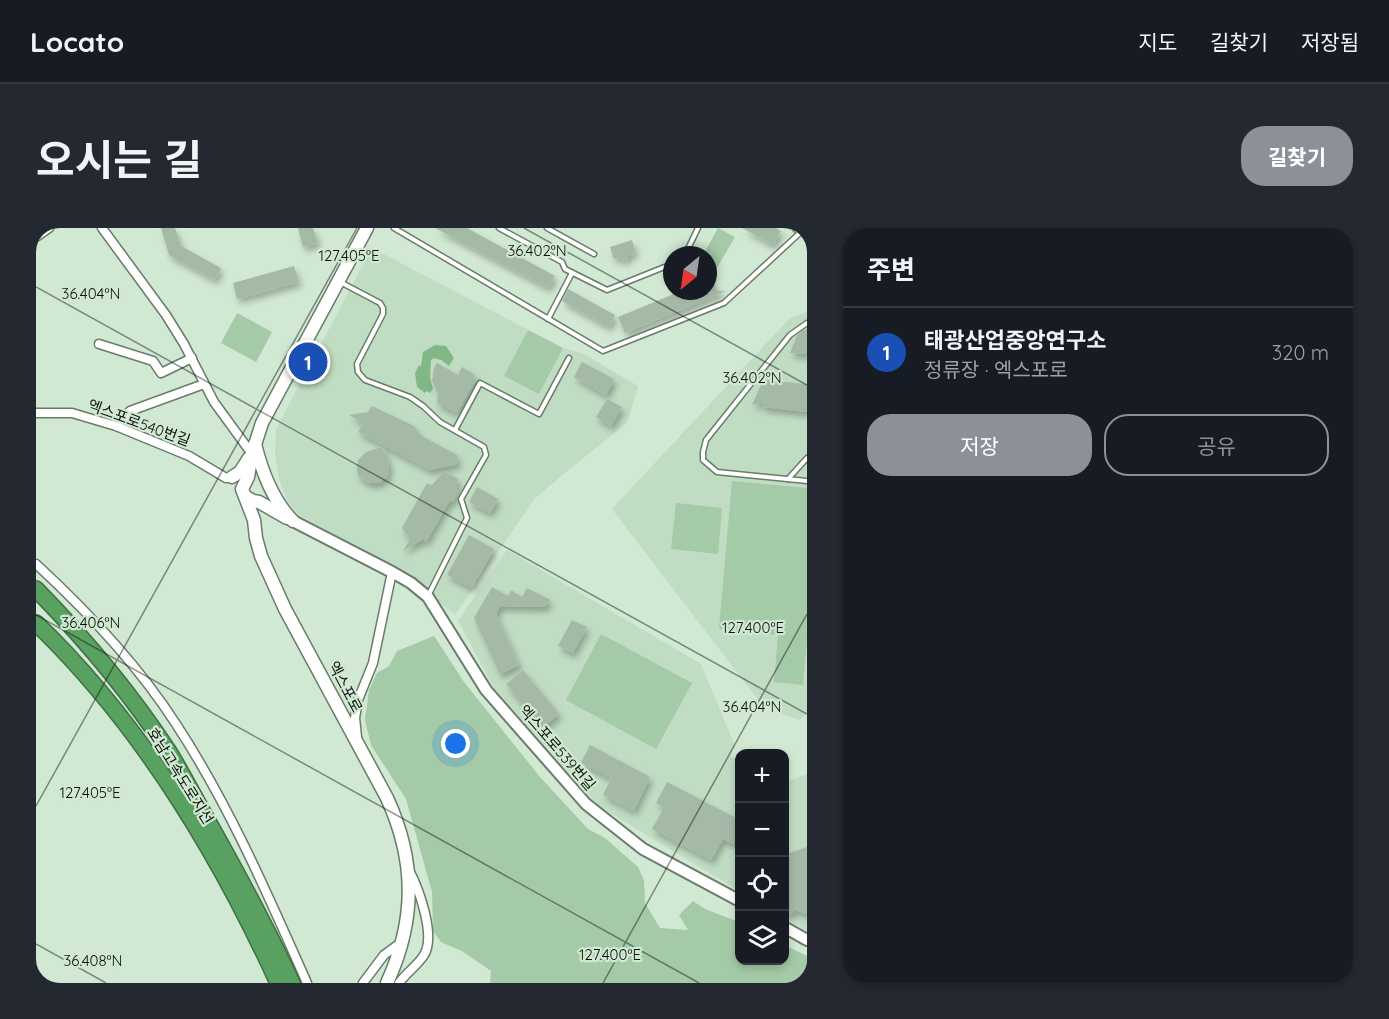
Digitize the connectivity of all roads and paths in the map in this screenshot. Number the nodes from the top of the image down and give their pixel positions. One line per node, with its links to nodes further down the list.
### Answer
1 (49, 228): 9 (street)
2 (102, 228): 18 (street)
3 (367, 228): 14 (main road)
4 (394, 228): 15 (lane)
5 (499, 228): 13 (lane)
6 (547, 228): 11 (lane)
7 (698, 228): 10 (lane)
8 (800, 229): 15 (lane)
9 (36, 237)
10 (689, 246)
11 (594, 254)
12 (663, 268): 13 (lane)
13 (572, 273): 15 (lane)
14 (339, 281): 23 (lane); 24 (main road)
15 (548, 319)
16 (807, 323): 27 (lane)
17 (99, 344): 18 (street)
18 (192, 358): 20 (street)
19 (569, 358): 23 (lane)
20 (204, 384): 22 (street); 24 (street)
21 (36, 413): 22 (street, 엑스포로540번길)
22 (116, 426): 26 (street, 엑스포로540번길)
23 (455, 430): 37 (lane)
24 (253, 448): 26 (main road); 29 (main road)
25 (807, 458): 27 (lane)
26 (238, 478): 29 (main road); 30 (main road); 30 (main road)
27 (787, 479): 28 (lane)
28 (807, 482)
29 (268, 483): 30 (main road); 33 (main road)
30 (252, 499): 31 (main road); 32 (main road, 엑스포로)
31 (274, 511): 32 (main road); 33 (main road)
32 (255, 518): 39 (main road, 엑스포로)
33 (293, 521): 35 (street, 엑스포로539번길)
34 (36, 564): 47 (street)
35 (392, 572): 37 (street, 엑스포로539번길); 39 (street)
36 (36, 589): 46 (highway, 호남고속도로지선)
37 (428, 597): 41 (street, 엑스포로539번길)
38 (36, 623): 45 (highway, 호남고속도로지선)
39 (357, 741): 40 (main road, 엑스포로)
40 (409, 869): 44 (main road, 엑스포로); 50 (street, 엑스포로)
41 (735, 896)
42 (789, 930): 43 (street)
43 (807, 940)
44 (402, 941): 48 (street); 49 (main road, 엑스포로)
45 (278, 983)
46 (292, 983)
47 (307, 983)
48 (363, 983)
49 (387, 983)
50 (399, 983)

